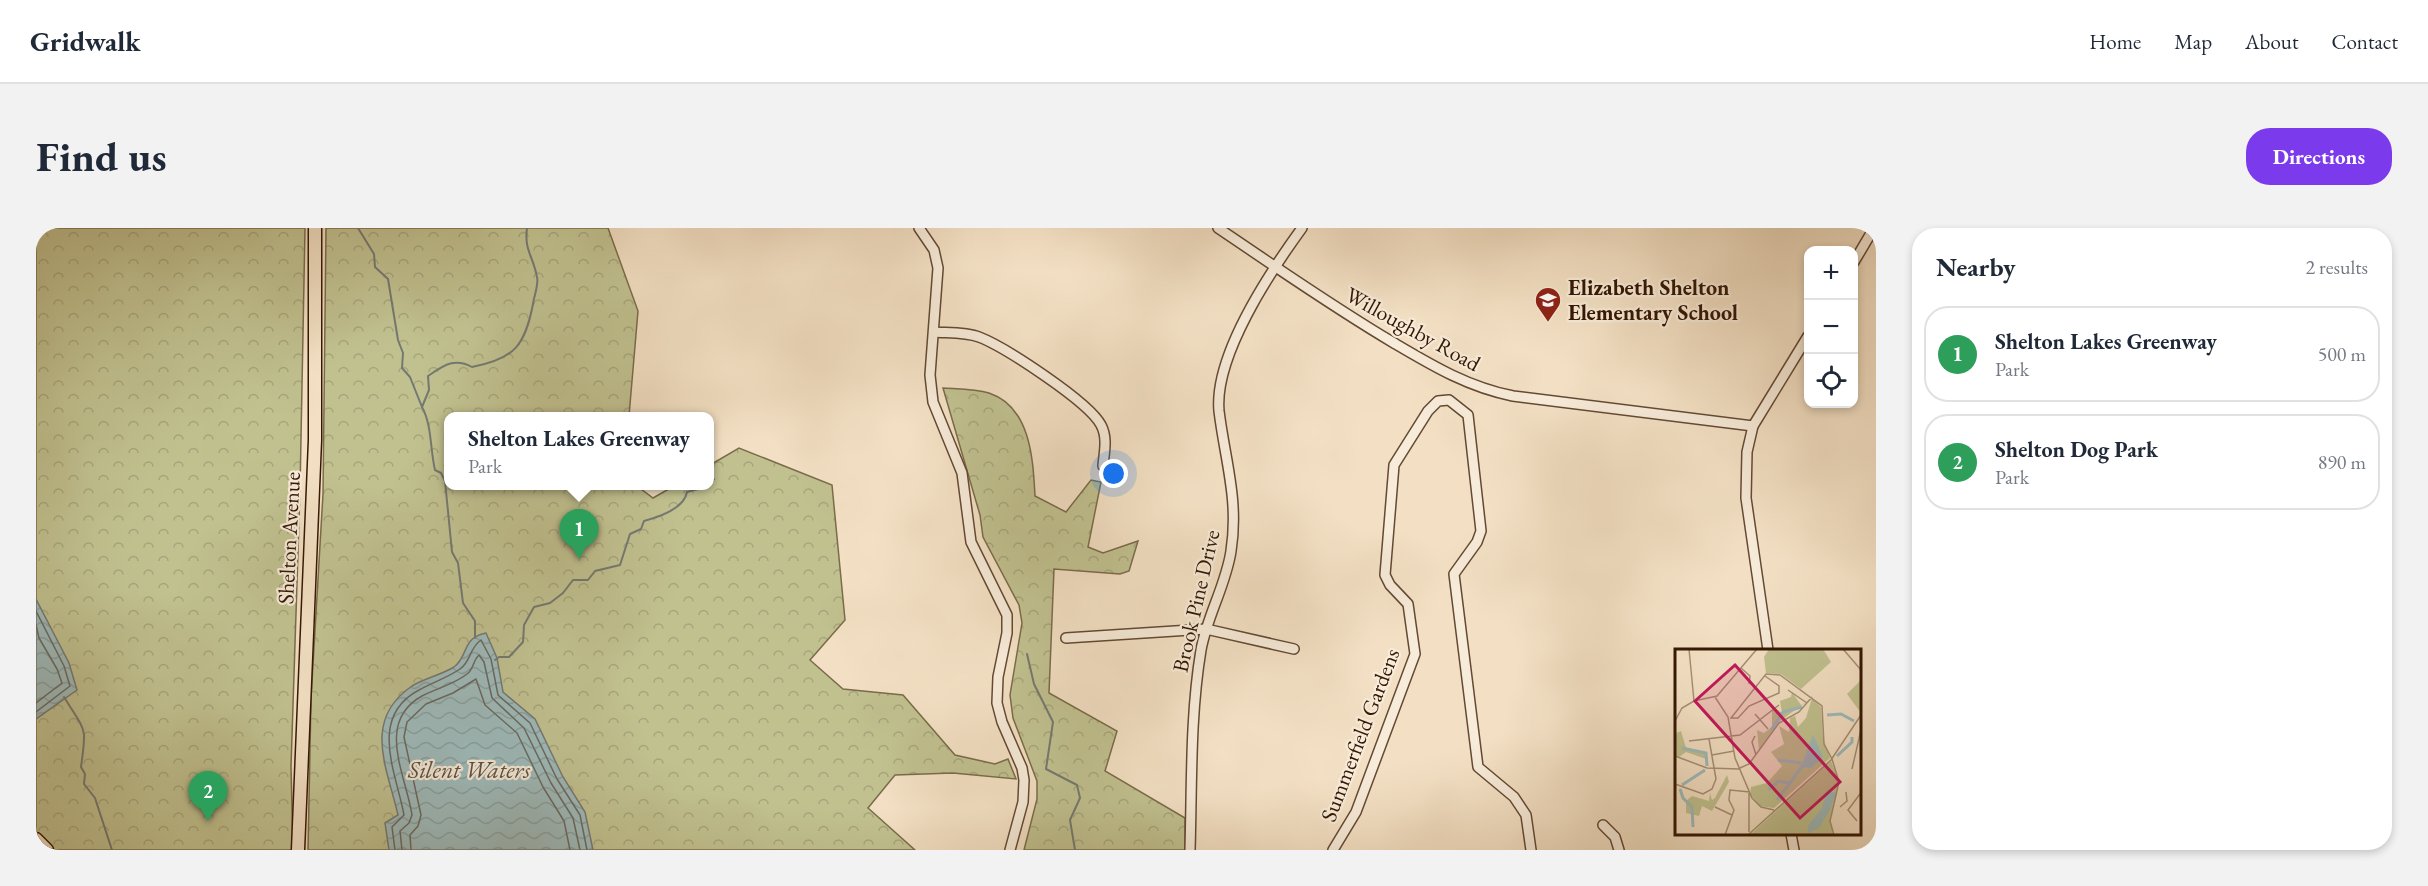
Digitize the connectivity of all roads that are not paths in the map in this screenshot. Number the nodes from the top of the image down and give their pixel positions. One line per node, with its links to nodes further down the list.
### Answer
1 (315, 228): 20 (main road, Shelton Avenue)
2 (919, 228): 8 (street)
3 (1218, 228): 7 (street, Willoughby Road)
4 (1302, 228): 7 (street, Brook Pine Drive)
5 (1874, 228): 6 (street)
6 (1858, 255)
7 (1274, 266): 10 (street, Willoughby Road); 12 (street, Brook Pine Drive)
8 (934, 332): 11 (street); 21 (street)
9 (1804, 344): 10 (street)
10 (1753, 426): 15 (street)
11 (1103, 466)
12 (1206, 629): 13 (street); 14 (street); 22 (street, Brook Pine Drive)
13 (1066, 638)
14 (1294, 649)
15 (1768, 649)
16 (1603, 825): 25 (street)
17 (1791, 835): 26 (street)
18 (36, 839): 19 (main road)
19 (47, 850)
20 (297, 850)
21 (1010, 850)
22 (1190, 850)
23 (1334, 850): 24 (street, Summerfield Gardens)
24 (1531, 850)
25 (1619, 850)
26 (1794, 850)

